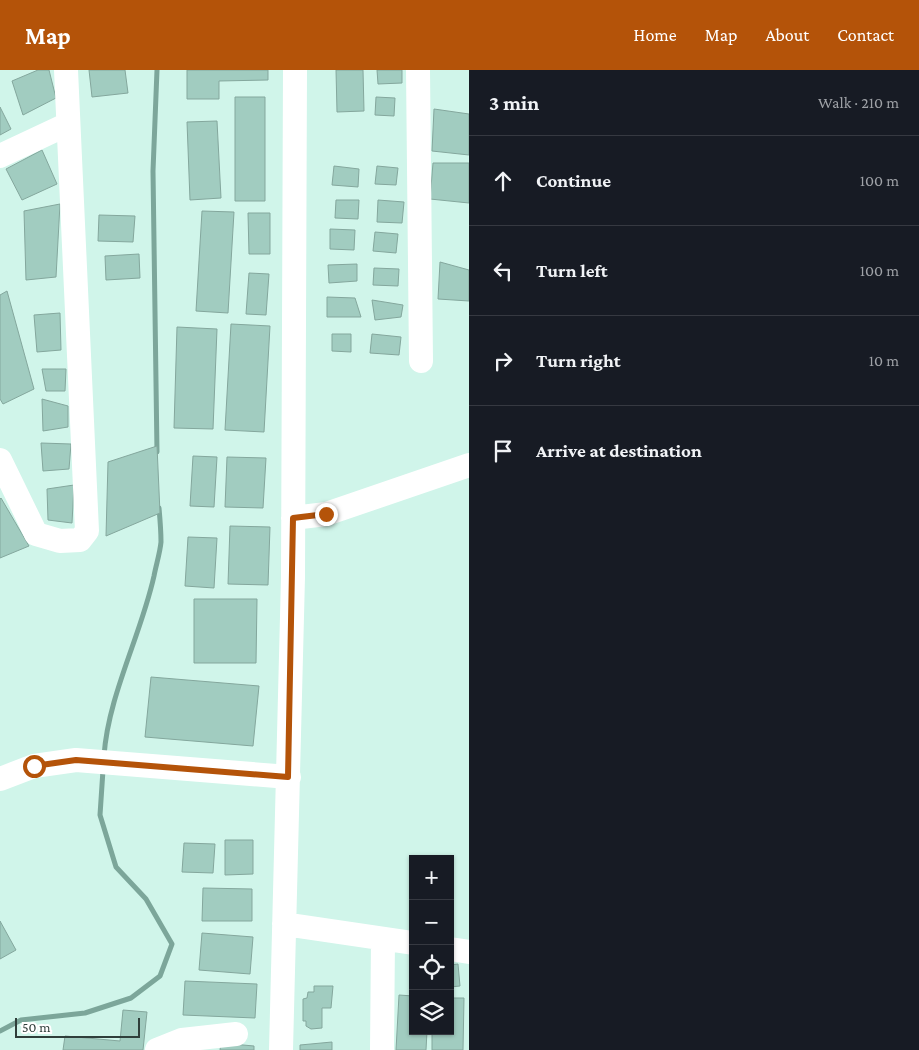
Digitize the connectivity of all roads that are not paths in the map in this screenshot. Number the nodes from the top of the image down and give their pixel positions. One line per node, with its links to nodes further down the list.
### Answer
1 (66, 70): 4 (street)
2 (295, 70): 9 (street)
3 (418, 70): 6 (street)
4 (68, 124): 5 (street); 7 (street)
5 (0, 156)
6 (421, 361)
7 (0, 460)
8 (469, 465): 9 (street)
9 (293, 518): 10 (street)
10 (288, 777): 11 (street); 12 (street)
11 (0, 779)
12 (284, 924): 13 (street); 19 (street)
13 (383, 939): 14 (street); 20 (street)
14 (409, 943)
15 (454, 950): 16 (street)
16 (469, 952)
17 (236, 1034): 18 (street)
18 (157, 1050)
19 (281, 1050)
20 (382, 1050)

